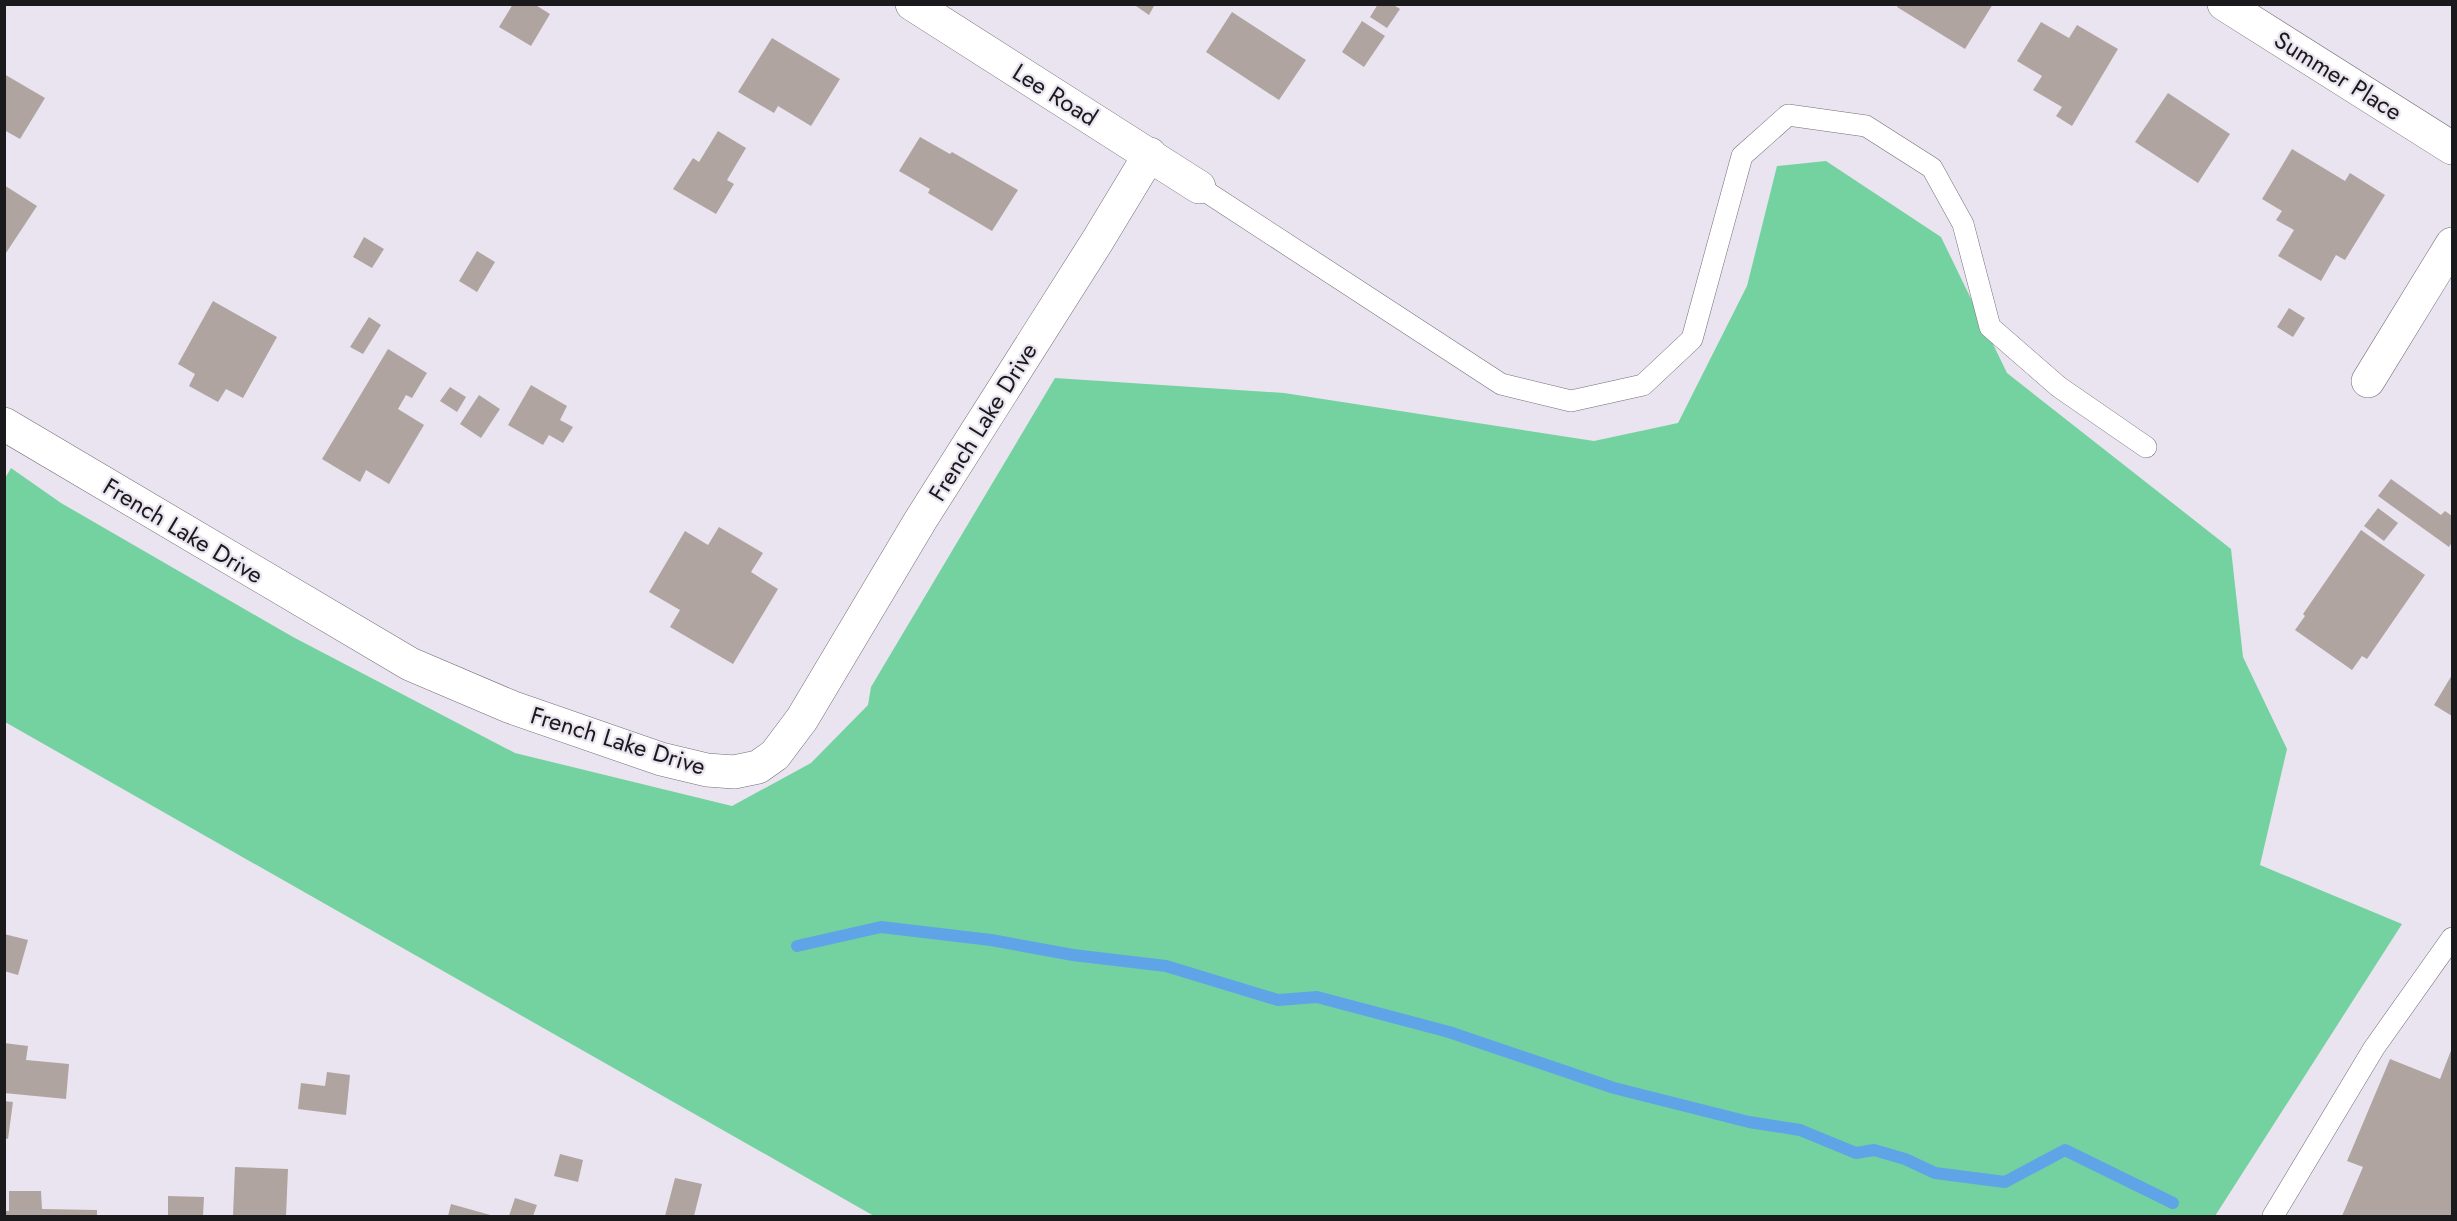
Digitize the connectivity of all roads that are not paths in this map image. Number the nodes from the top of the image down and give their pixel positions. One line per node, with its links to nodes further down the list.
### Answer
1 (912, 4): 4 (street, Lee Road)
2 (2224, 4): 3 (street, Summer Place)
3 (2452, 148)
4 (1150, 154): 5 (street, Lee Road); 8 (street, French Lake Drive)
5 (1198, 187): 9 (lane)
6 (2452, 244): 7 (street)
7 (2368, 381)
8 (4, 424)
9 (2146, 447)
10 (2452, 938): 11 (lane)
11 (2273, 1216)

